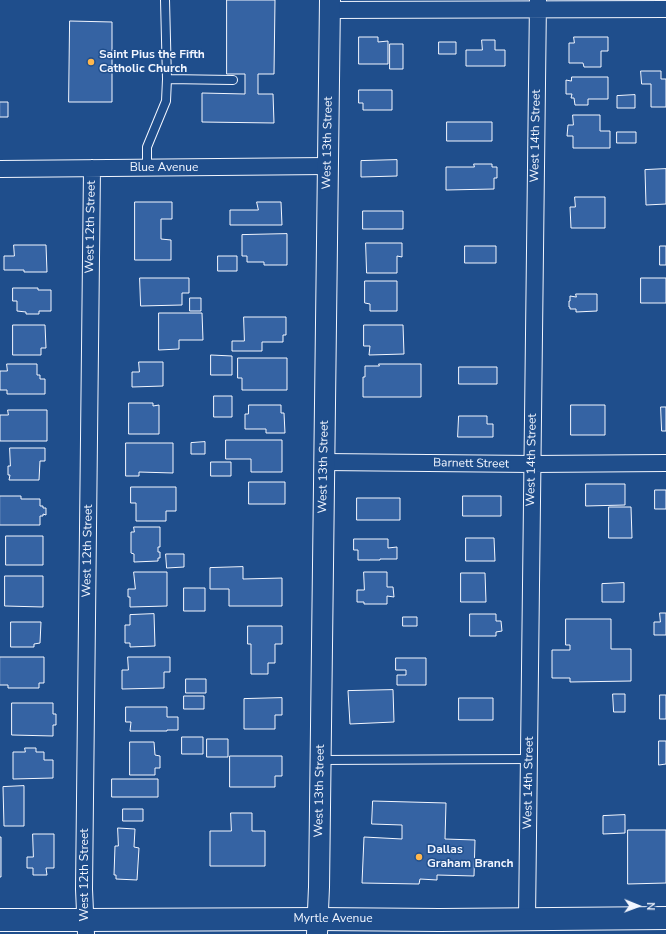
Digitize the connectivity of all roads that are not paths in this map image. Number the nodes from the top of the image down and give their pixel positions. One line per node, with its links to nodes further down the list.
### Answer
1 (165, 0): 5 (lane)
2 (330, 5): 3 (street); 7 (street, West 13th Street)
3 (538, 5): 4 (street); 13 (street, West 14th Street)
4 (666, 9)
5 (167, 79): 6 (lane); 9 (lane)
6 (233, 80)
7 (327, 166): 9 (street, Blue Avenue); 11 (street, West 13th Street)
8 (92, 168): 9 (street, Blue Avenue); 10 (street, Blue Avenue); 20 (street, West 12th Street)
9 (147, 168)
10 (0, 169)
11 (324, 462): 13 (street, Barnett Street); 15 (street, West 13th Street)
12 (666, 463): 13 (street, Barnett Street)
13 (532, 464): 14 (street, West 14th Street)
14 (529, 759): 15 (lane); 17 (street, West 14th Street)
15 (321, 760): 19 (street, West 13th Street)
16 (666, 918): 17 (main road, Myrtle Avenue)
17 (527, 919): 19 (main road, Myrtle Avenue)
18 (0, 920): 20 (main road, Myrtle Avenue)
19 (317, 926): 20 (main road, Myrtle Avenue)
20 (85, 927)

